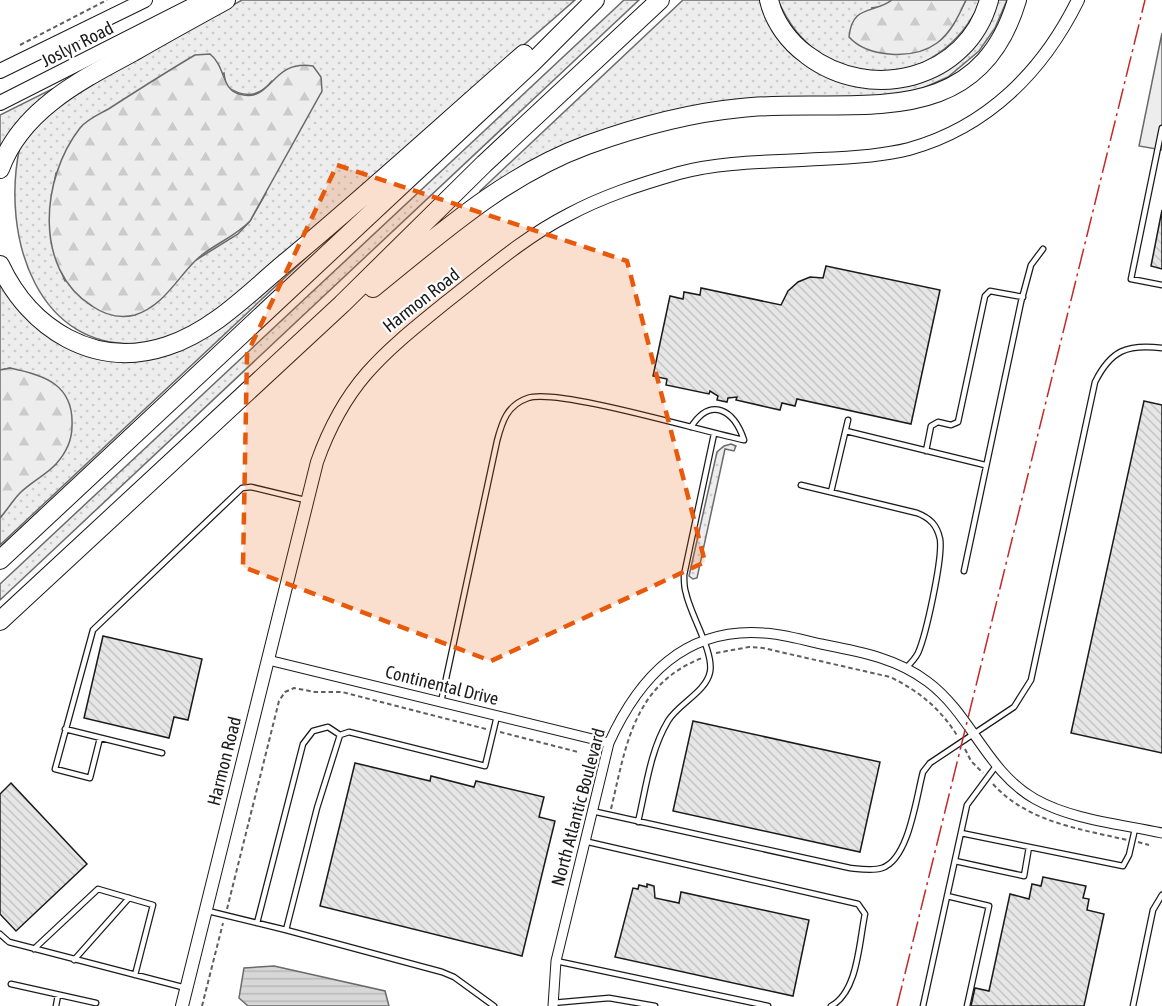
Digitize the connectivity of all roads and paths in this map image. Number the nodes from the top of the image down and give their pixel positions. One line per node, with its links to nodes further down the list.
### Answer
1 (107, 0): 11 (path)
2 (145, 0): 12 (main road, Joslyn Road)
3 (203, 0): 13 (main road, Joslyn Road)
4 (226, 0): 15 (highway)
5 (660, 0): 20 (highway)
6 (769, 0): 7 (highway)
7 (989, 0)
8 (1017, 0): 20 (highway)
9 (1078, 0): 30 (street, Harmon Road)
10 (593, 1): 17 (highway); 31 (highway)
11 (20, 45)
12 (0, 71)
13 (0, 104)
14 (1162, 130): 18 (lane)
15 (0, 168)
16 (1043, 249): 19 (lane)
17 (0, 266)
18 (1162, 285)
19 (1023, 297): 26 (lane); 27 (lane)
20 (342, 304): 33 (highway)
21 (1162, 348): 42 (lane)
22 (849, 420): 24 (lane)
23 (691, 427): 25 (lane); 25 (lane); 38 (lane)
24 (846, 431): 26 (lane); 29 (lane)
25 (714, 434): 34 (lane)
26 (926, 451): 27 (lane)
27 (985, 465): 32 (lane)
28 (801, 485): 29 (lane)
29 (831, 492): 37 (lane)
30 (308, 501): 36 (street, Harmon Road); 40 (lane)
31 (0, 560)
32 (964, 571)
33 (0, 621)
34 (702, 640): 35 (lane); 37 (street, North Atlantic Boulevard); 45 (street, North Atlantic Boulevard)
35 (707, 656): 44 (path); 50 (path); 51 (lane)
36 (268, 660): 38 (street, Continental Drive); 63 (street, Harmon Road)
37 (906, 668): 42 (street, North Atlantic Boulevard)
38 (441, 702): 39 (street, Continental Drive)
39 (497, 716): 41 (lane); 45 (street, Continental Drive)
40 (65, 729): 43 (lane); 43 (lane)
41 (340, 735): 64 (lane); 65 (lane)
42 (975, 735): 44 (lane); 47 (street, North Atlantic Boulevard)
43 (100, 738): 46 (lane)
44 (961, 742): 48 (path); 51 (lane)
45 (609, 743): 49 (street, North Atlantic Boulevard)
46 (162, 753)
47 (996, 766): 48 (lane); 52 (street, North Atlantic Boulevard)
48 (987, 777): 53 (lane); 56 (path)
49 (592, 811): 50 (lane); 55 (street, North Atlantic Boulevard)
50 (609, 815): 51 (lane)
51 (638, 822)
52 (1135, 827): 54 (street, North Atlantic Boulevard); 56 (lane)
53 (961, 833): 58 (lane); 59 (lane)
54 (1162, 833)
55 (584, 841): 69 (street, North Atlantic Boulevard); 82 (lane)
56 (1132, 841): 57 (path); 58 (lane)
57 (1149, 845)
58 (1029, 847): 59 (lane)
59 (955, 861): 61 (lane)
60 (1162, 895): 85 (lane)
61 (947, 896): 83 (lane); 84 (lane)
62 (129, 898): 67 (lane); 68 (lane); 70 (lane)
63 (205, 910): 64 (lane); 72 (street, Harmon Road)
64 (257, 923): 65 (lane)
65 (286, 930): 79 (lane)
66 (0, 934): 67 (lane)
67 (34, 949): 68 (lane)
68 (75, 960): 70 (lane)
69 (556, 961): 76 (street, North Atlantic Boulevard); 81 (lane)
70 (135, 975): 72 (lane)
71 (11, 984): 73 (lane)
72 (186, 988): 78 (street, Harmon Road)
73 (58, 995): 75 (lane); 77 (lane)
74 (630, 1003): 76 (lane); 80 (lane)
75 (96, 1004)
76 (553, 1004)
77 (56, 1006)
78 (182, 1006)
79 (494, 1006)
80 (655, 1006)
81 (768, 1006)
82 (831, 1006)
83 (923, 1006)
84 (967, 1006)
85 (1133, 1006)

